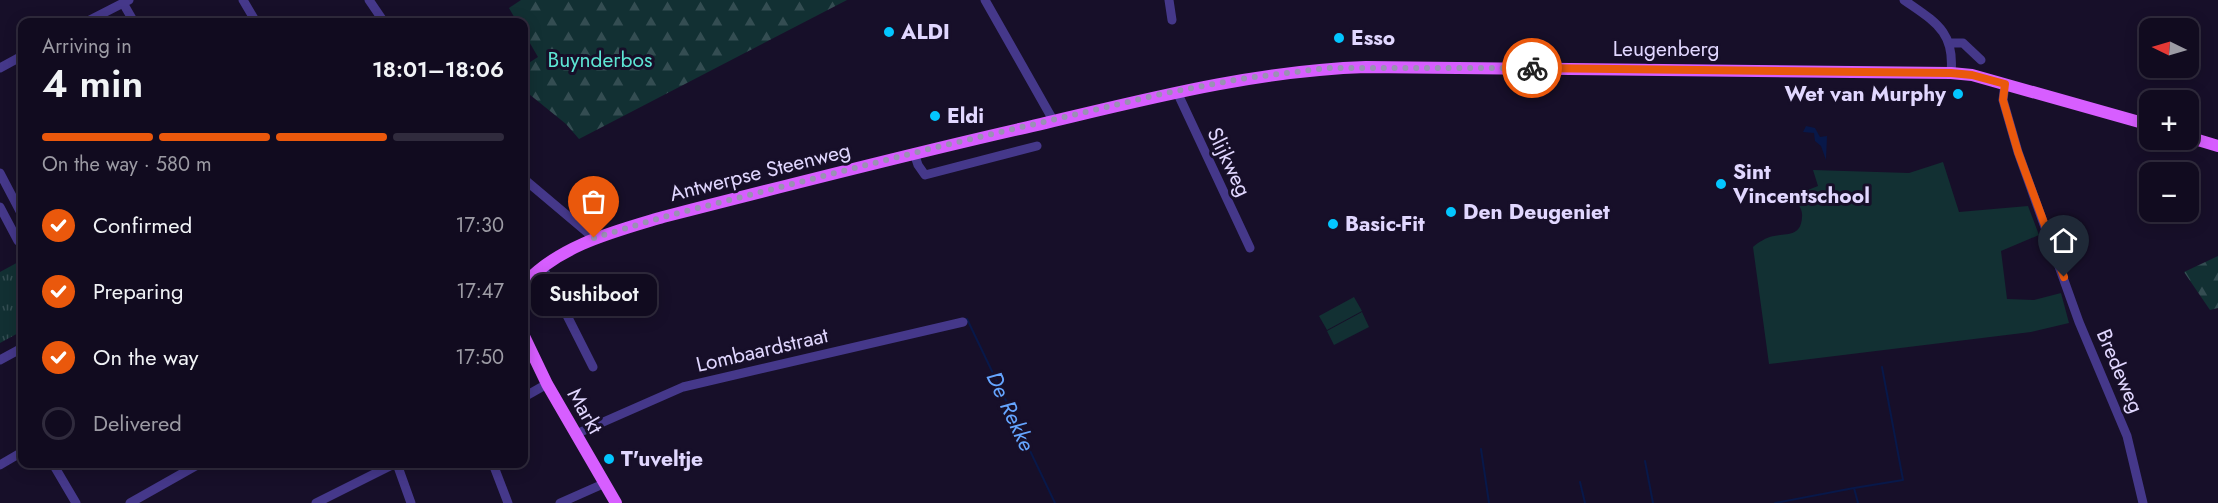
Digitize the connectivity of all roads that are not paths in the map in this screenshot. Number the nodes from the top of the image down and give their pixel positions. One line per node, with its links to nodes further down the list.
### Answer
1 (243, 0): 9 (street)
2 (369, 0): 10 (street)
3 (984, 0): 19 (street)
4 (1169, 0): 11 (street)
5 (1904, 0): 12 (street)
6 (126, 2): 7 (street); 8 (street)
7 (94, 18)
8 (132, 18)
9 (254, 18)
10 (381, 18)
11 (1172, 20)
12 (1950, 43): 14 (street); 16 (street)
13 (18, 58): 15 (street)
14 (1981, 60)
15 (0, 68)
16 (1951, 73): 17 (main road, Leugenberg); 18 (main road, Leugenberg)
17 (2005, 84): 20 (main road, Leugenberg); 57 (street, Bredeweg)
18 (1177, 92): 19 (main road, Leugenberg); 31 (street, Slijkweg)
19 (1053, 120): 24 (main road, Antwerpse Steenweg)
20 (2139, 122)
21 (2199, 140): 23 (main road)
22 (1036, 146): 24 (street)
23 (2218, 146)
24 (914, 153): 29 (main road, Antwerpse Steenweg)
25 (0, 173): 28 (street)
26 (528, 182): 29 (street)
27 (0, 207): 30 (street)
28 (18, 207)
29 (594, 238): 32 (main road, Antwerpse Steenweg)
30 (18, 241)
31 (1250, 248)
32 (542, 266): 33 (main road, Antwerpse Steenweg); 38 (street)
33 (528, 280)
34 (963, 322): 41 (street, Lombaardstraat)
35 (528, 344): 39 (main road, Markt)
36 (18, 350): 37 (street)
37 (0, 360)
38 (593, 367)
39 (547, 384): 40 (street); 41 (main road, Markt)
40 (528, 395)
41 (576, 434): 49 (main road, Markt)
42 (18, 454): 43 (street)
43 (0, 465)
44 (55, 468): 50 (street)
45 (192, 468): 51 (street)
46 (387, 468): 52 (street)
47 (397, 468): 53 (street)
48 (495, 468): 54 (street)
49 (603, 484): 55 (street); 56 (main road, Markt)
50 (76, 503)
51 (130, 503)
52 (316, 503)
53 (411, 503)
54 (508, 503)
55 (560, 503)
56 (616, 503)
57 (2143, 503)

